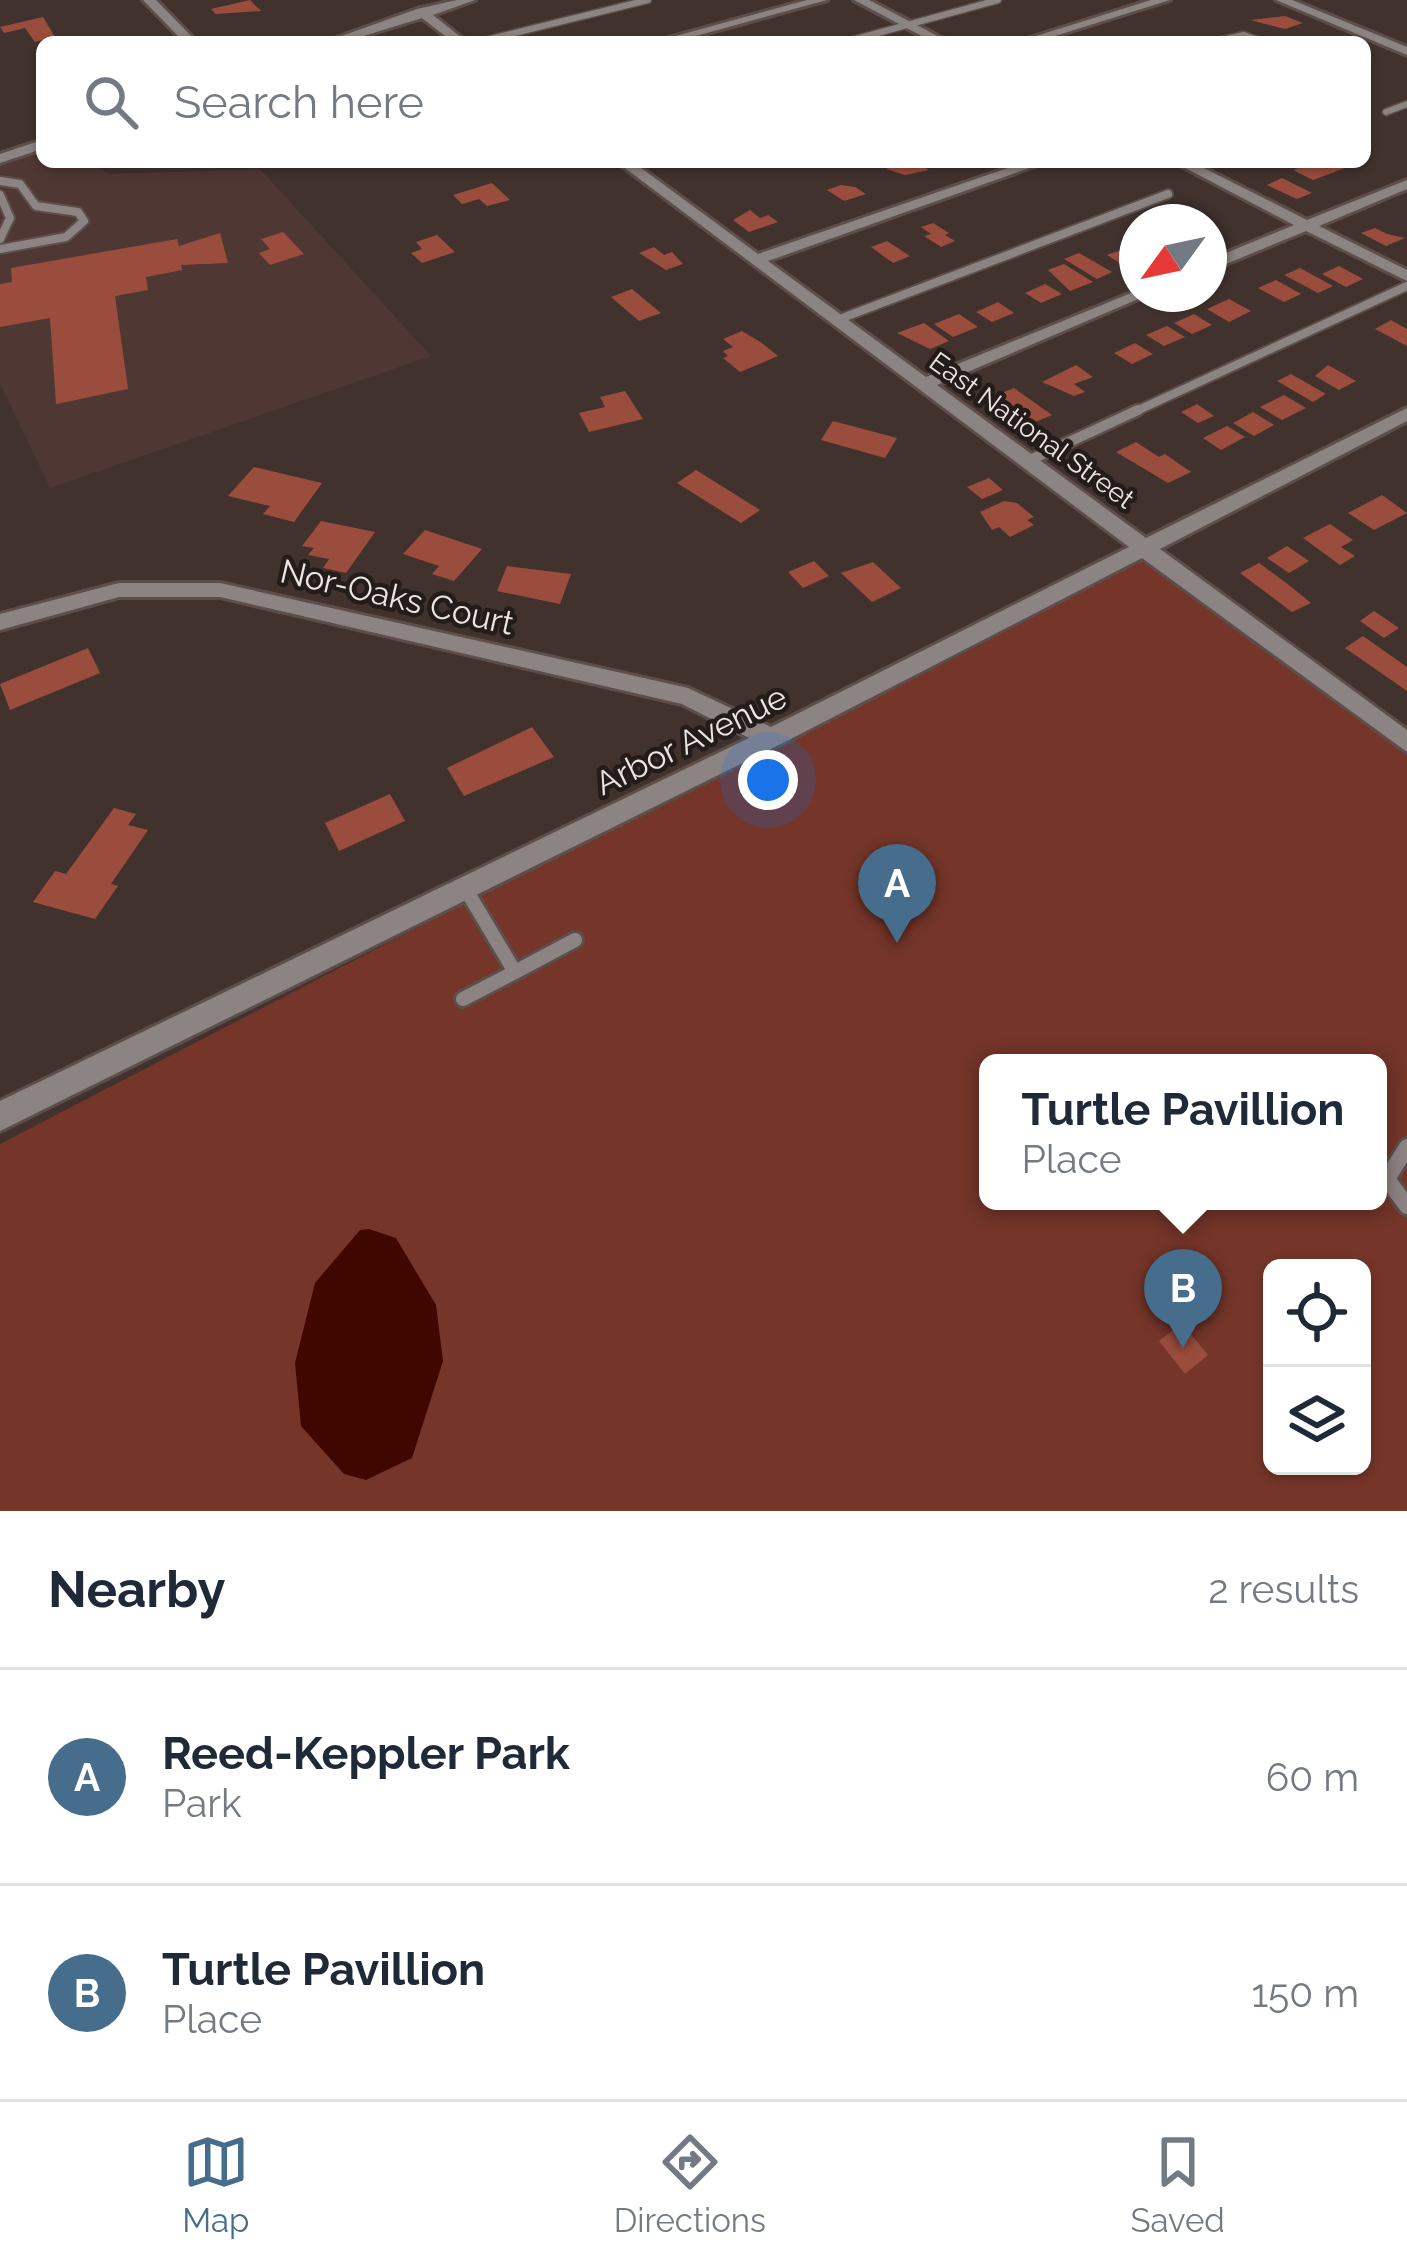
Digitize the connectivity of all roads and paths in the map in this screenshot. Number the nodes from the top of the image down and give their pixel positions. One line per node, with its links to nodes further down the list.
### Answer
1 (149, 0): 11 (street)
2 (469, 0): 9 (street)
3 (648, 0): 14 (lane)
4 (821, 0): 15 (street)
5 (860, 0): 10 (street)
6 (998, 0): 10 (lane)
7 (1162, 0): 18 (street)
8 (1282, 0): 19 (street)
9 (421, 12): 12 (street); 13 (street)
10 (909, 25): 16 (lane); 17 (street)
11 (185, 36)
12 (349, 36)
13 (453, 36)
14 (502, 36)
15 (682, 36)
16 (868, 36)
17 (931, 36)
18 (1042, 36)
19 (1370, 36)
20 (1371, 36): 21 (street)
21 (1387, 43): 22 (street); 23 (street)
22 (1371, 48)
23 (1407, 51)
24 (1407, 104): 25 (lane)
25 (1386, 112)
26 (36, 146): 27 (street)
27 (0, 158): 31 (lane)
28 (632, 168): 39 (street, East National Street)
29 (1022, 168): 39 (street)
30 (1193, 168): 35 (street)
31 (2, 181): 37 (lane)
32 (1407, 184): 35 (street)
33 (1168, 194): 43 (lane)
34 (0, 195): 36 (lane)
35 (1307, 225): 38 (street); 40 (street)
36 (0, 239)
37 (0, 249)
38 (1227, 258)
39 (756, 260): 43 (street, East National Street)
40 (1407, 276)
41 (1407, 286): 46 (lane)
42 (1119, 304): 44 (street)
43 (837, 320): 44 (street, East National Street)
44 (924, 385): 46 (street, East National Street)
45 (1407, 414): 47 (street, Arbor Avenue)
46 (1028, 461): 47 (street, East National Street)
47 (1147, 549): 49 (street, Arbor Avenue); 50 (street, East National Street)
48 (0, 622): 49 (street, Nor-Oaks Court)
49 (771, 737): 51 (street, Arbor Avenue)
50 (1407, 743)
51 (465, 888): 53 (lane); 55 (street, Arbor Avenue)
52 (575, 940): 53 (lane)
53 (514, 972): 54 (lane)
54 (463, 999)
55 (0, 1116)
56 (1407, 1148): 57 (lane)
57 (1407, 1206)

